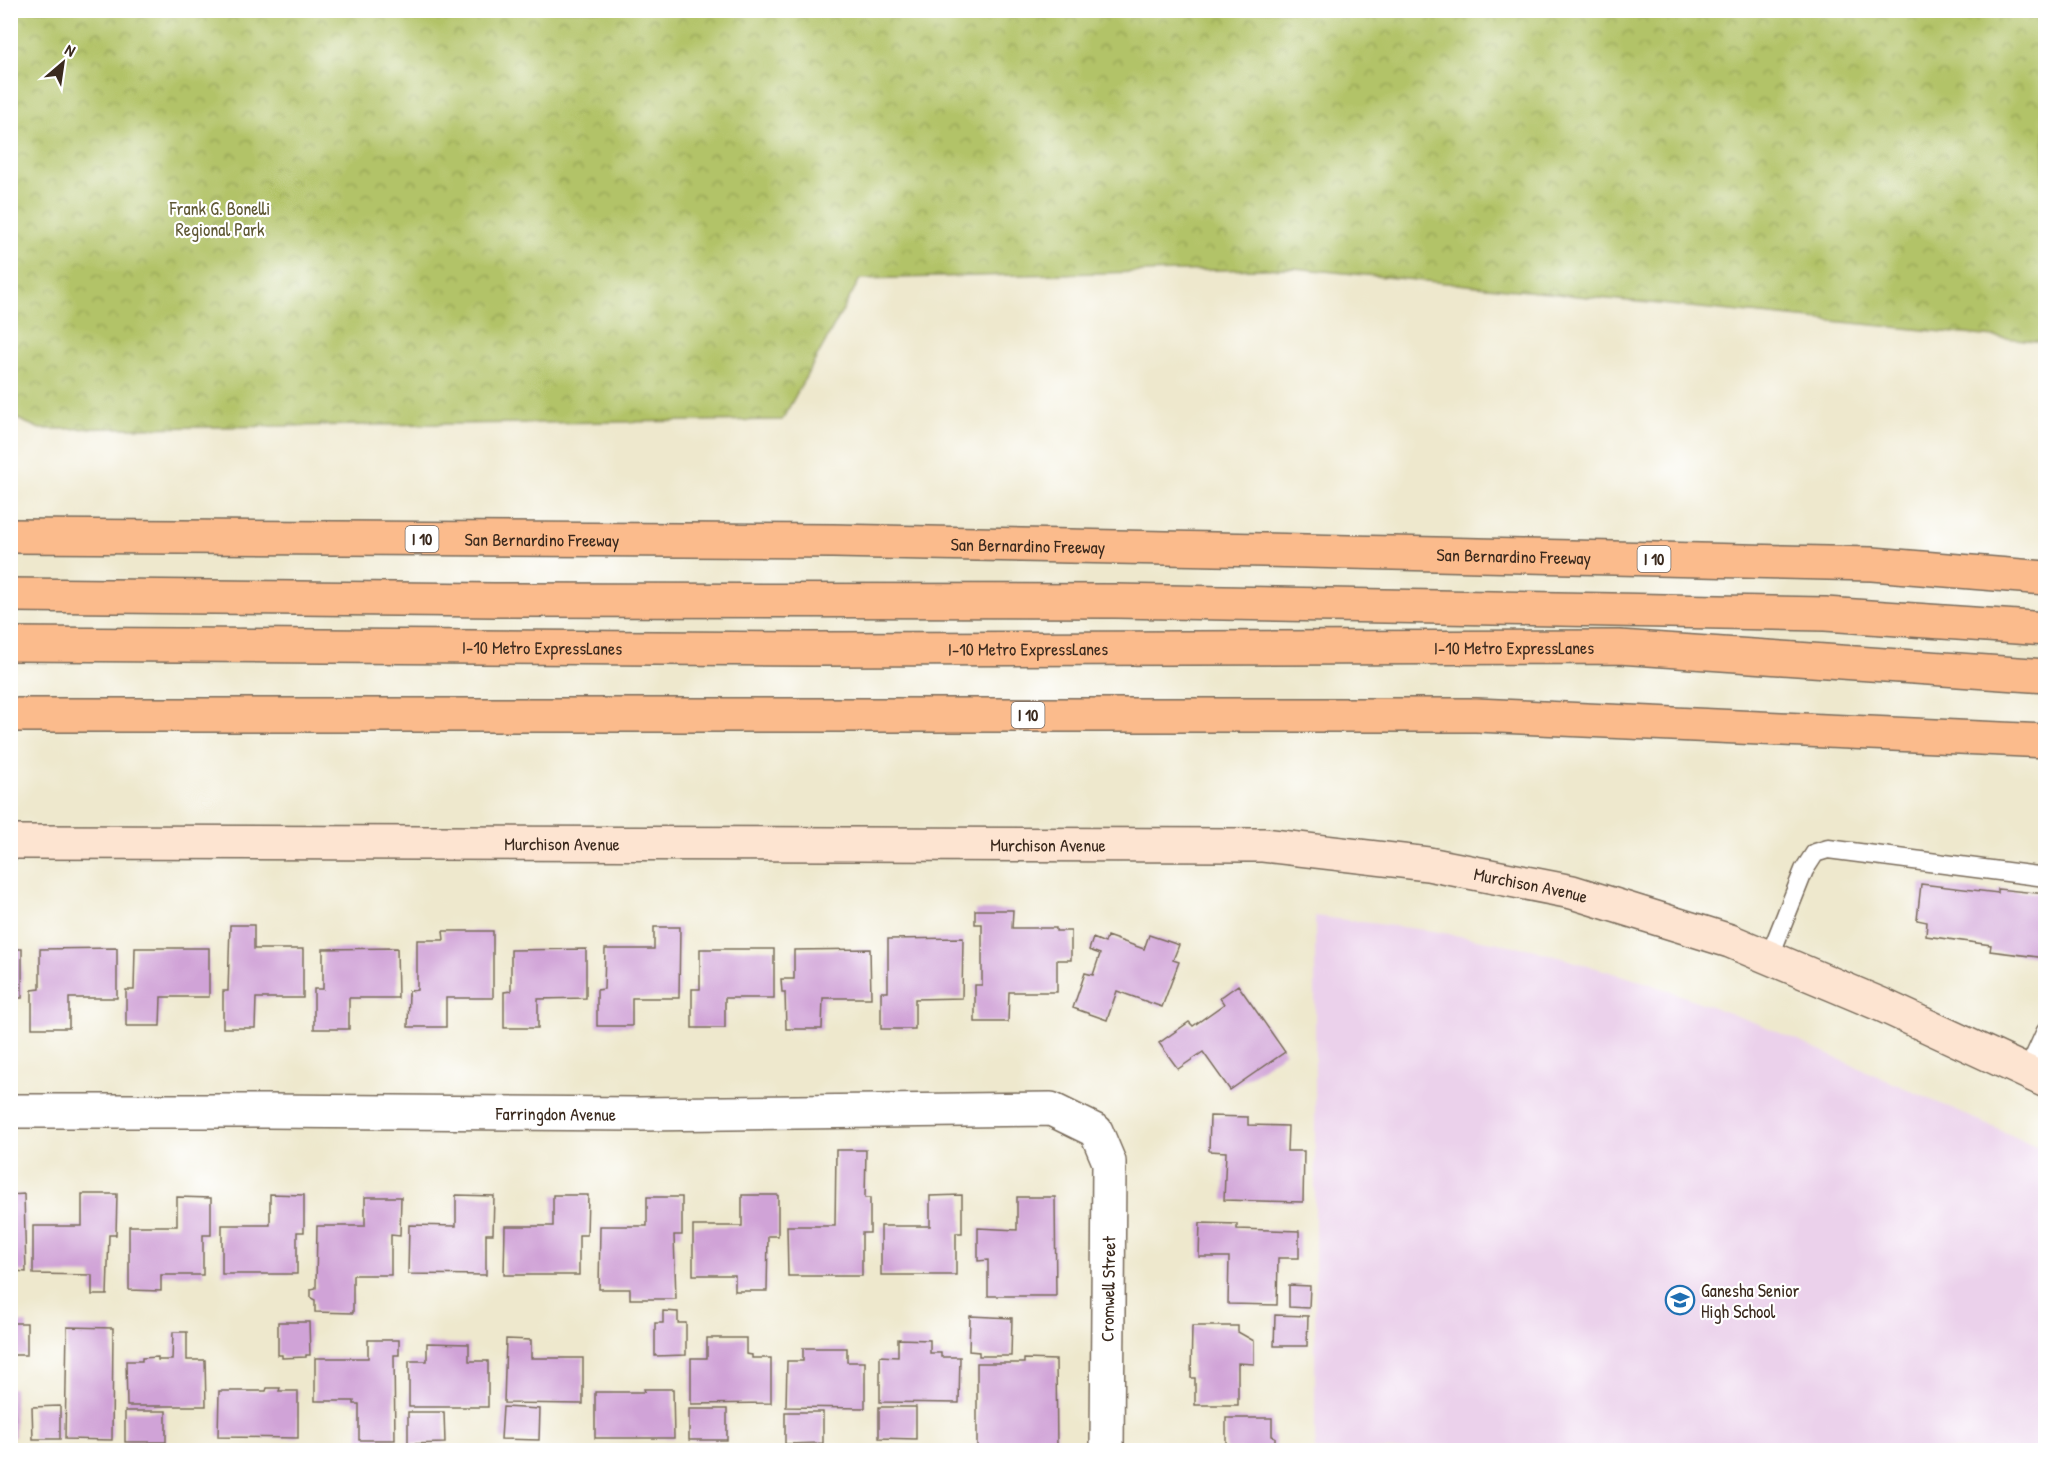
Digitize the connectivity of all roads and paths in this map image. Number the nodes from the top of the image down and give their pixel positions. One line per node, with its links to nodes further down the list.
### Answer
1 (10, 536): 2 (highway, San Bernardino Freeway / I 10)
2 (2046, 578)
3 (10, 595): 4 (highway)
4 (2046, 629)
5 (10, 644): 6 (highway, I-10 Metro ExpressLanes)
6 (2046, 676)
7 (10, 715): 8 (highway, I 10)
8 (2046, 741)
9 (10, 842): 11 (street, Murchison Avenue)
10 (2046, 877): 11 (lane)
11 (1769, 958): 13 (street, Murchison Avenue)
12 (2046, 1030): 13 (lane)
13 (2036, 1077)
14 (10, 1111): 15 (street, Farringdon Avenue)
15 (1096, 1131): 16 (street, Cromwell Street)
16 (1107, 1450)

